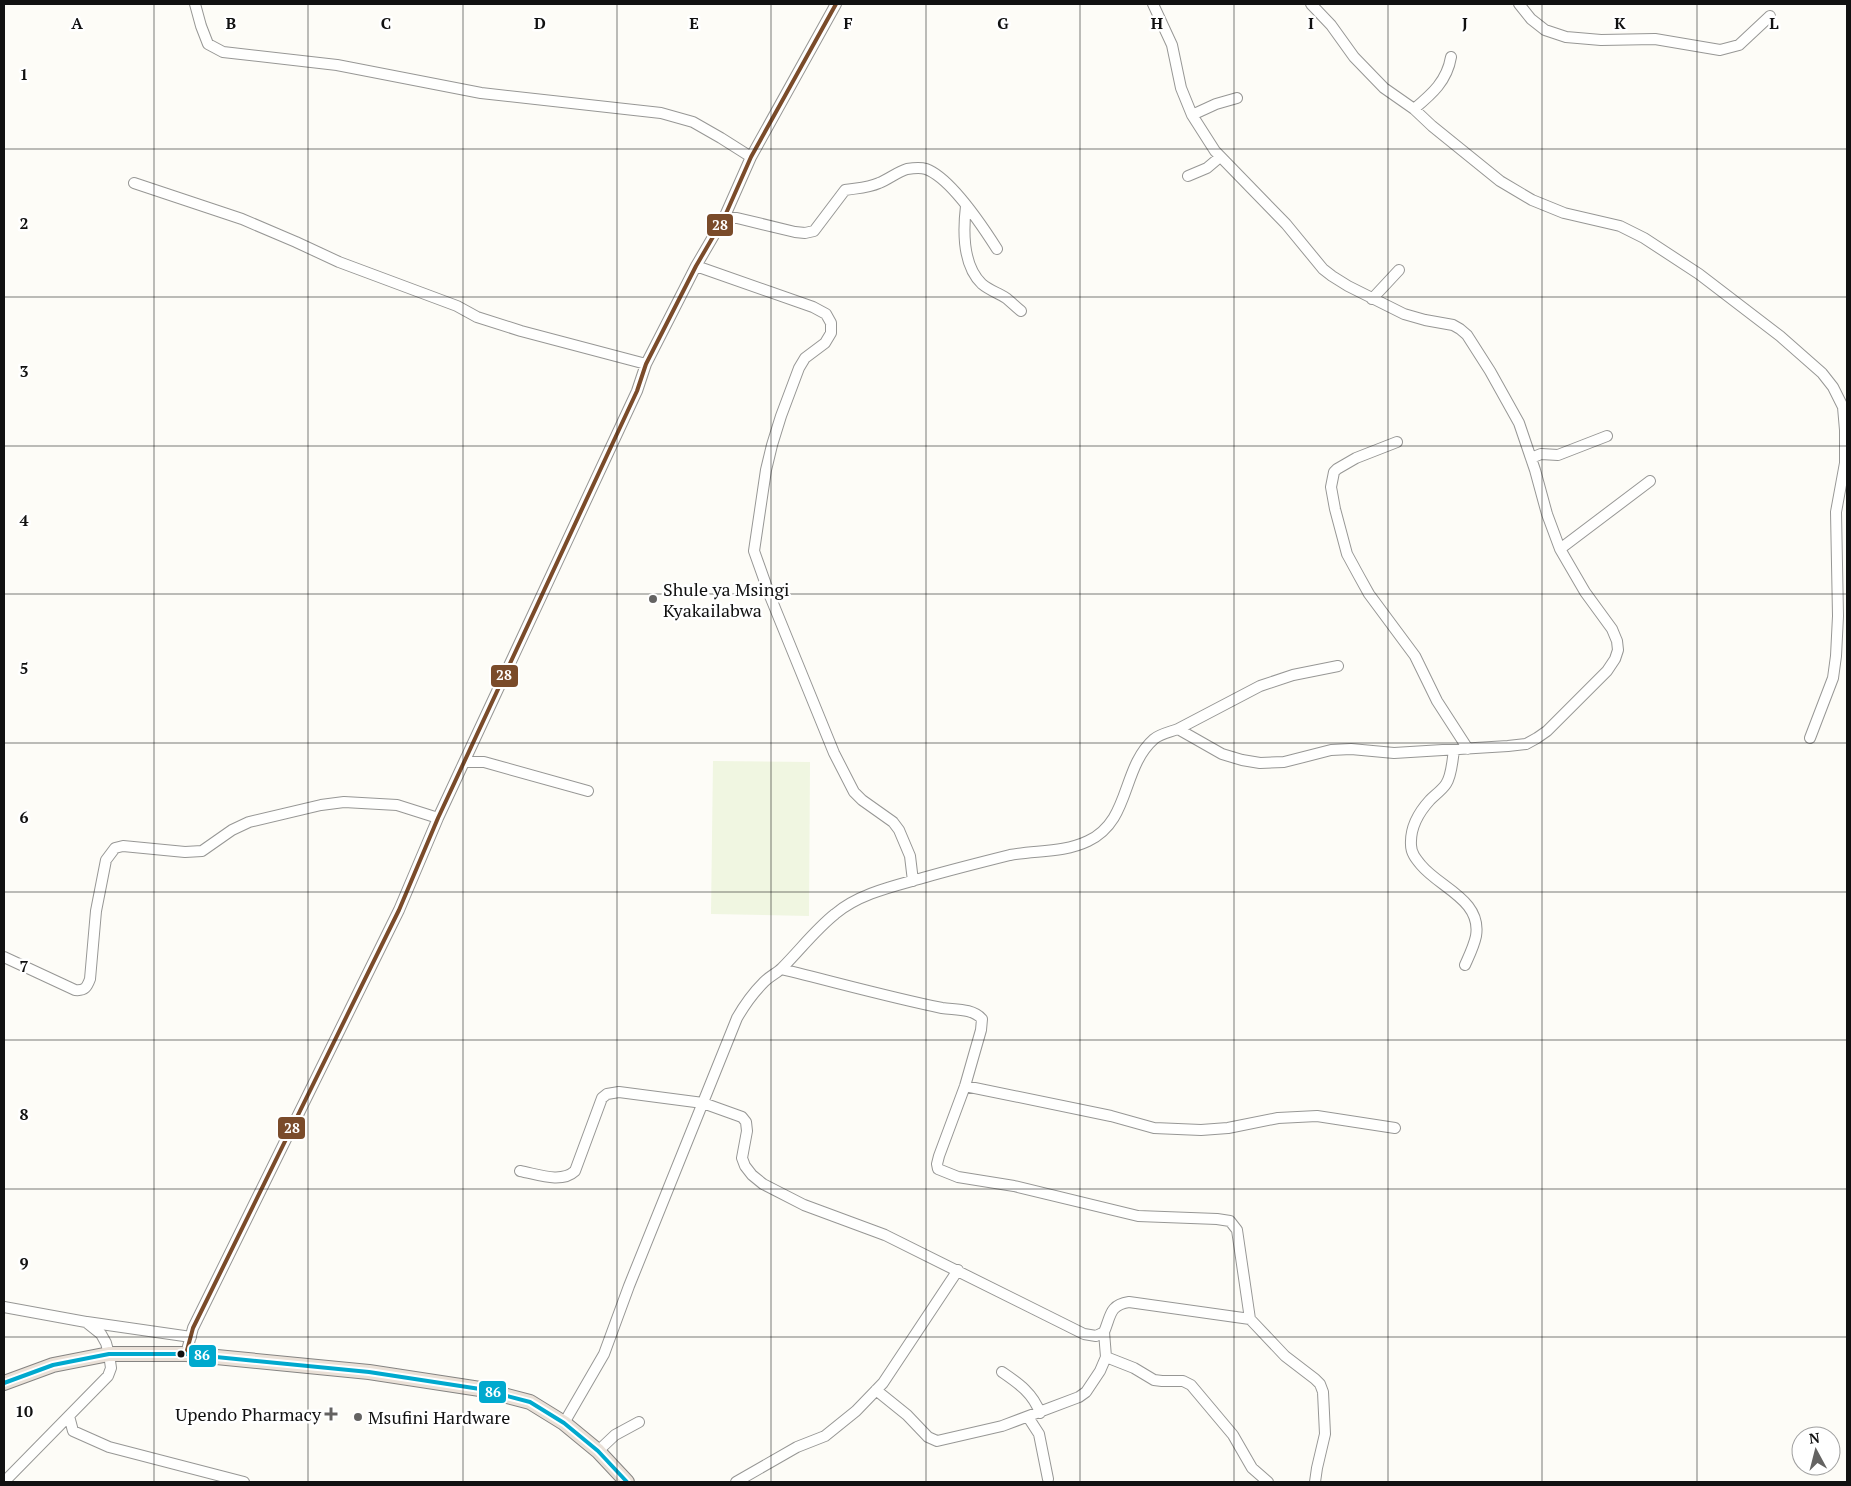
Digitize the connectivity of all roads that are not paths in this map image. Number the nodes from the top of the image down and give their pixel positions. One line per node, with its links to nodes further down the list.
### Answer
1 (196, 4): 12 (street)
2 (836, 4): 12 (street)
3 (1153, 4): 10 (street)
4 (1311, 4): 9 (street)
5 (1519, 4): 6 (street)
6 (1770, 16)
7 (1451, 57): 9 (street)
8 (1237, 98): 10 (street)
9 (1414, 109): 30 (street)
10 (1192, 114): 11 (street)
11 (1220, 157): 13 (street); 20 (street)
12 (750, 158): 16 (street)
13 (1188, 176)
14 (134, 183): 22 (street)
15 (966, 206): 16 (street); 17 (street); 21 (street)
16 (724, 218): 18 (street)
17 (998, 249)
18 (696, 266): 22 (street); 36 (street)
19 (1399, 270): 20 (street)
20 (1372, 299): 25 (street)
21 (1021, 311)
22 (646, 364): 33 (street)
23 (1607, 436): 25 (street)
24 (1397, 442): 31 (street)
25 (1531, 458): 27 (street)
26 (1650, 481): 27 (street)
27 (1560, 549): 31 (street)
28 (1338, 666): 29 (street)
29 (1178, 729): 32 (street); 36 (street)
30 (1810, 738)
31 (1468, 749): 32 (street)
32 (1454, 750): 38 (street)
33 (464, 762): 34 (street); 35 (street)
34 (588, 791)
35 (438, 818): 37 (street); 49 (street)
36 (913, 881): 39 (street)
37 (4, 957)
38 (1465, 965)
39 (781, 969): 40 (street); 41 (street)
40 (965, 1086): 42 (street); 46 (street)
41 (703, 1103): 43 (street); 44 (street); 60 (street)
42 (1395, 1128)
43 (520, 1171)
44 (958, 1270): 48 (street); 55 (street)
45 (4, 1307): 47 (street)
46 (1250, 1319): 48 (street); 68 (street)
47 (86, 1322): 49 (street); 50 (street)
48 (1104, 1332): 52 (street)
49 (191, 1337): 51 (street)
50 (109, 1354): 51 (highway); 54 (highway); 57 (street)
51 (186, 1354): 60 (highway)
52 (1106, 1357): 56 (street); 67 (street)
53 (1002, 1372): 56 (street)
54 (4, 1383)
55 (876, 1390): 58 (street); 66 (street)
56 (1040, 1413): 58 (street)
57 (69, 1416): 63 (street); 64 (street)
58 (1028, 1417): 62 (street)
59 (639, 1422): 61 (street)
60 (564, 1423): 61 (highway)
61 (598, 1451): 65 (highway)
62 (1048, 1479)
63 (4, 1482)
64 (244, 1482)
65 (627, 1482)
66 (736, 1482)
67 (1268, 1482)
68 (1315, 1482)

